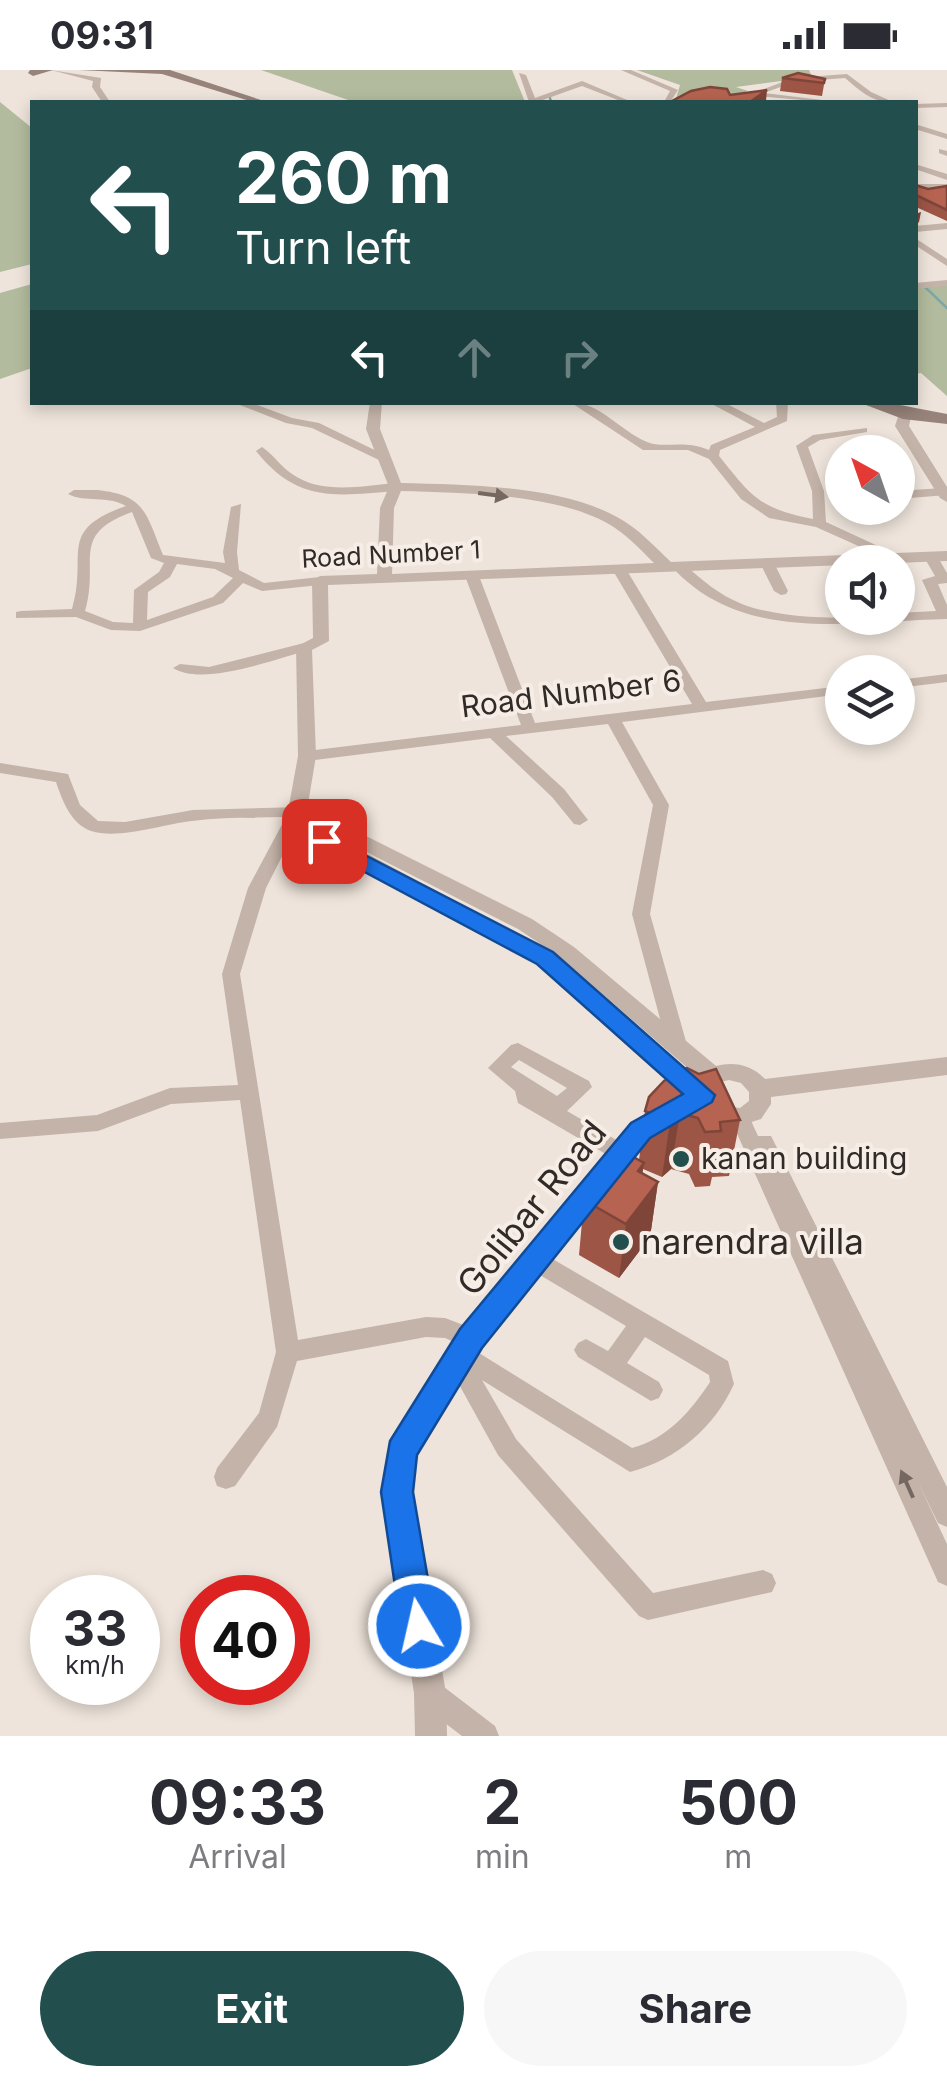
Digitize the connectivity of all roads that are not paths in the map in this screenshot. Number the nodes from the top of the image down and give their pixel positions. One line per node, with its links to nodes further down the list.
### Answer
1 (53, 70): 7 (main road); 12 (street)
2 (84, 70): 9 (main road)
3 (105, 70): 4 (main road)
4 (126, 70)
5 (167, 70): 9 (main road)
6 (626, 70): 19 (street)
7 (31, 71)
8 (522, 75): 15 (street)
9 (194, 79): 13 (main road); 14 (main road)
10 (748, 93): 20 (street); 21 (street); 22 (street)
11 (558, 96): 17 (street)
12 (105, 100)
13 (256, 100)
14 (265, 100)
15 (531, 100)
16 (538, 100): 18 (street)
17 (569, 100)
18 (623, 100)
19 (668, 100)
20 (736, 100)
21 (806, 100)
22 (884, 100)
23 (947, 105): 24 (street)
24 (918, 106)
25 (918, 127): 26 (street)
26 (947, 137)
27 (918, 167): 28 (street)
28 (947, 177)
29 (918, 187): 30 (street)
30 (947, 187)
31 (922, 216): 32 (street)
32 (945, 226): 33 (street)
33 (918, 229)
34 (918, 243): 36 (street)
35 (947, 246): 36 (street)
36 (928, 248): 37 (street)
37 (947, 263)
38 (947, 284): 39 (street)
39 (918, 286)
40 (248, 405): 53 (street)
41 (376, 405): 53 (street)
42 (580, 405): 52 (street)
43 (719, 405): 49 (street)
44 (782, 405): 49 (street)
45 (875, 405): 47 (main road)
46 (892, 405): 47 (main road)
47 (911, 417): 48 (main road); 57 (street)
48 (944, 417)
49 (766, 428): 52 (street)
50 (863, 430): 60 (street)
51 (262, 451): 54 (street)
52 (713, 456): 60 (street)
53 (383, 457): 54 (street)
54 (396, 487): 66 (street, one-way to 66); 70 (street)
55 (74, 494): 58 (street)
56 (915, 495): 57 (street)
57 (945, 495)
58 (137, 506): 64 (street); 73 (street)
59 (237, 507): 68 (street)
60 (820, 524): 61 (street)
61 (867, 545)
62 (939, 556): 74 (street)
63 (825, 561): 65 (street, Road Number 1)
64 (172, 562): 68 (street, Road Number 1); 76 (street)
65 (767, 562): 66 (street, Road Number 1); 72 (street)
66 (673, 567): 67 (street, Road Number 1); 74 (street)
67 (619, 568): 69 (street, Road Number 1); 82 (street)
68 (236, 574): 71 (street, Road Number 1); 76 (street)
69 (472, 576): 70 (street, Road Number 1); 84 (street)
70 (384, 579): 71 (street, Road Number 1)
71 (320, 581): 77 (street)
72 (781, 591)
73 (78, 613): 75 (street); 76 (street)
74 (946, 614)
75 (21, 616)
76 (140, 628)
77 (304, 647): 78 (street); 86 (street)
78 (180, 668)
79 (947, 678): 80 (street)
80 (915, 682)
81 (825, 692): 82 (street, Road Number 6)
82 (701, 707): 83 (street, Road Number 6)
83 (613, 719): 84 (street, Road Number 6); 91 (street)
84 (530, 730): 85 (street, Road Number 6)
85 (494, 734): 86 (street, Road Number 6); 89 (street)
86 (306, 756): 88 (street)
87 (0, 768): 88 (street)
88 (303, 816): 90 (street); 96 (street)
89 (580, 820)
90 (640, 1027): 91 (street); 93 (street)
91 (678, 1045): 93 (street)
92 (947, 1066): 95 (street)
93 (705, 1087): 95 (street); 97 (street); 99 (street, Golibar Road)
94 (525, 1088): 99 (street)
95 (760, 1089): 97 (street)
96 (247, 1092): 98 (street); 104 (street)
97 (745, 1116): 108 (street); 109 (street, one-way to 97)
98 (0, 1132)
99 (623, 1154): 100 (street, Golibar Road)
100 (536, 1261): 101 (street); 103 (street, Golibar Road)
101 (642, 1323): 103 (street); 105 (street)
102 (586, 1350): 105 (street)
103 (464, 1351): 104 (street); 110 (street); 111 (street, Golibar Road)
104 (288, 1352): 107 (street)
105 (611, 1366): 106 (street)
106 (652, 1390)
107 (226, 1477)
108 (947, 1514)
109 (945, 1563)
110 (762, 1583)
111 (430, 1694): 112 (street, Golibar Road); 113 (street)
112 (431, 1736)
113 (485, 1736)

